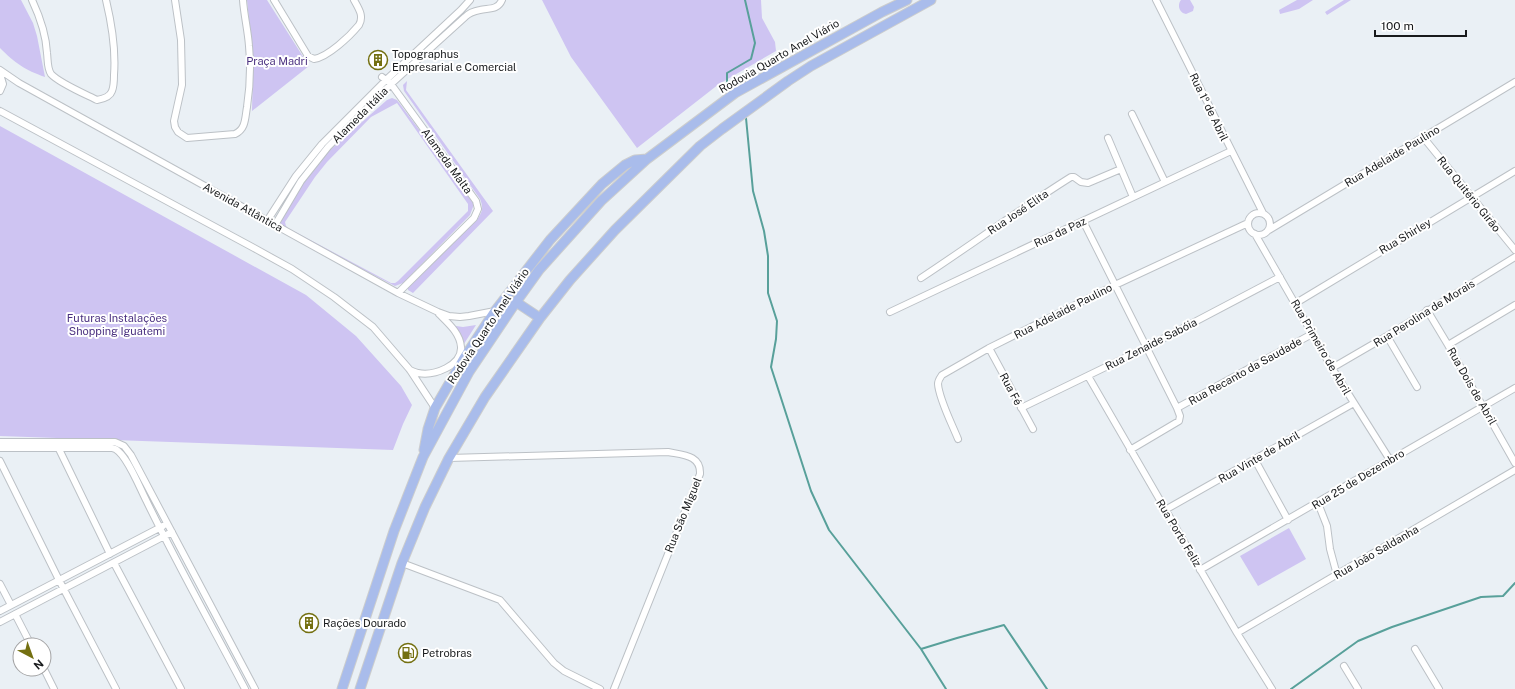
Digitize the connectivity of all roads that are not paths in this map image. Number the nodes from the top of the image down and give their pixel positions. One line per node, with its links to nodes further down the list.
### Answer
1 (32, 0): 2 (street)
2 (106, 0)
3 (175, 0): 4 (street)
4 (243, 0)
5 (274, 0): 6 (street)
6 (354, 0)
7 (471, 0): 12 (street); 15 (street, Alameda Itália)
8 (502, 0): 12 (street, Alameda Itália)
9 (907, 0): 23 (highway, Rodovia Quarto Anel Viário)
10 (931, 0): 49 (highway)
11 (1156, 0): 22 (street, Rua 1º de Abril)
12 (479, 10): 15 (street, Alameda Itália)
13 (0, 70): 30 (street, Avenida Atlântica)
14 (0, 74): 17 (street)
15 (386, 80): 30 (street, Alameda Itália); 33 (street, Alameda Itália); 41 (street, Alameda Malta)
16 (1515, 82): 20 (street, Rua Adelaide Paulino)
17 (0, 91)
18 (0, 111): 56 (street)
19 (1132, 114): 26 (street)
20 (1423, 137): 28 (street, Rua Quitério Girão); 34 (street, Rua Adelaide Paulino)
21 (1108, 138): 24 (street)
22 (1231, 151): 26 (street, Rua da Paz); 29 (street, Rua 1º de Abril)
23 (647, 159): 42 (highway, Rodovia Quarto Anel Viário); 46 (highway)
24 (1120, 169): 27 (street); 39 (street, Rua José Elita)
25 (1515, 170): 28 (street, Rua Shirley)
26 (1165, 182): 27 (street, Rua da Paz)
27 (1133, 197): 31 (street, Rua da Paz)
28 (1470, 197): 36 (street, Rua Quitério Girão); 43 (street, Rua Shirley)
29 (1263, 213): 32 (street); 34 (street)
30 (267, 221): 33 (street, Avenida Atlântica)
31 (1083, 221): 40 (street); 48 (street, Rua da Paz)
32 (1248, 223): 35 (street); 40 (street, Rua Adelaide Paulino)
33 (275, 225): 41 (street, Avenida Atlântica)
34 (1269, 230): 35 (street)
35 (1255, 234): 38 (street, Rua Primeiro de Abril)
36 (1515, 250)
37 (1515, 257): 45 (street, Rua Perolina de Morais)
38 (1280, 277): 43 (street, Rua Primeiro de Abril); 53 (street, Rua Zenaide Sabóia)
39 (921, 278)
40 (1115, 285): 53 (street); 54 (street, Rua Adelaide Paulino)
41 (398, 293): 47 (street, Avenida Atlântica)
42 (516, 302): 49 (highway); 71 (highway, Rodovia Quarto Anel Viário)
43 (1296, 303): 50 (street, Rua Primeiro de Abril)
44 (1515, 305): 52 (street)
45 (1427, 310): 51 (street, Rua Perolina de Morais); 52 (street, Rua Dois de Abril)
46 (495, 311): 47 (street, Avenida Atlântica); 62 (highway)
47 (438, 312): 56 (street)
48 (890, 312)
49 (540, 318): 72 (highway)
50 (1312, 334): 55 (street, Rua Primeiro de Abril); 64 (street, Rua Recanto da Saudade)
51 (1387, 336): 55 (street, Rua Perolina de Morais); 58 (street)
52 (1448, 345): 61 (street, Rua Dois de Abril)
53 (1147, 347): 57 (street, Rua Zenaide Sabóia); 64 (street)
54 (989, 348): 63 (street, Rua Fé); 66 (street, Rua Adelaide Paulino)
55 (1332, 368): 60 (street, Rua Primeiro de Abril)
56 (410, 370): 62 (street)
57 (1088, 376): 63 (street, Rua Zenaide Sabóia); 70 (street, Rua Porto Feliz)
58 (1417, 387)
59 (1515, 388): 61 (street, Rua 25 de Dezembro)
60 (1354, 403): 73 (street, Rua Vinte de Abril); 74 (street, Rua Primeiro de Abril)
61 (1484, 407): 74 (street, Rua 25 de Dezembro); 77 (street, Rua Dois de Abril)
62 (435, 408): 71 (highway)
63 (1021, 408): 65 (street, Rua Fé)
64 (1177, 408): 70 (street)
65 (1033, 429)
66 (958, 439)
67 (0, 442): 68 (street)
68 (57, 444): 69 (street); 76 (street); 78 (street); 87 (street)
69 (0, 448)
70 (1130, 450): 81 (street, Rua Porto Feliz)
71 (423, 457): 105 (highway, Rodovia Quarto Anel Viário)
72 (450, 458): 89 (highway); 116 (street, Rua São Miguel)
73 (1255, 460): 81 (street, Rua Vinte de Abril); 82 (street)
74 (1390, 460): 80 (street, Rua 25 de Dezembro)
75 (0, 461): 92 (street)
76 (135, 463): 78 (street); 83 (street)
77 (1515, 463)
78 (129, 466): 84 (street)
79 (1515, 470): 91 (street, Rua João Saldanha)
80 (1318, 503): 82 (street, Rua 25 de Dezembro); 91 (street)
81 (1165, 510): 90 (street, Rua Porto Feliz)
82 (1288, 520): 90 (street, Rua 25 de Dezembro)
83 (168, 524): 84 (street); 85 (street)
84 (159, 528): 86 (street); 87 (street)
85 (172, 532): 86 (street); 101 (street)
86 (164, 537): 88 (street); 102 (street)
87 (110, 554): 92 (street)
88 (114, 563): 94 (street); 110 (street)
89 (402, 563): 107 (highway); 115 (street)
90 (1200, 570): 99 (street, Rua Porto Feliz)
91 (1337, 574): 99 (street, Rua João Saldanha)
92 (59, 580): 94 (street); 95 (street)
93 (0, 584): 95 (street)
94 (64, 589): 97 (street); 109 (street)
95 (11, 605): 96 (street)
96 (0, 611)
97 (15, 614): 98 (street); 100 (street)
98 (0, 622)
99 (1237, 633): 117 (street, Rua Porto Feliz)
100 (27, 637)
101 (229, 639): 102 (street); 112 (street)
102 (221, 644): 111 (street)
103 (1416, 649): 119 (street)
104 (1344, 666): 118 (street)
105 (348, 673): 107 (highway); 113 (highway, Rodovia Quarto Anel Viário)
106 (48, 677): 108 (street)
107 (364, 677): 114 (highway)
108 (54, 689)
109 (116, 689)
110 (181, 689)
111 (245, 689)
112 (256, 689)
113 (342, 689)
114 (360, 689)
115 (600, 689)
116 (614, 689)
117 (1272, 689)
118 (1358, 689)
119 (1439, 689)

